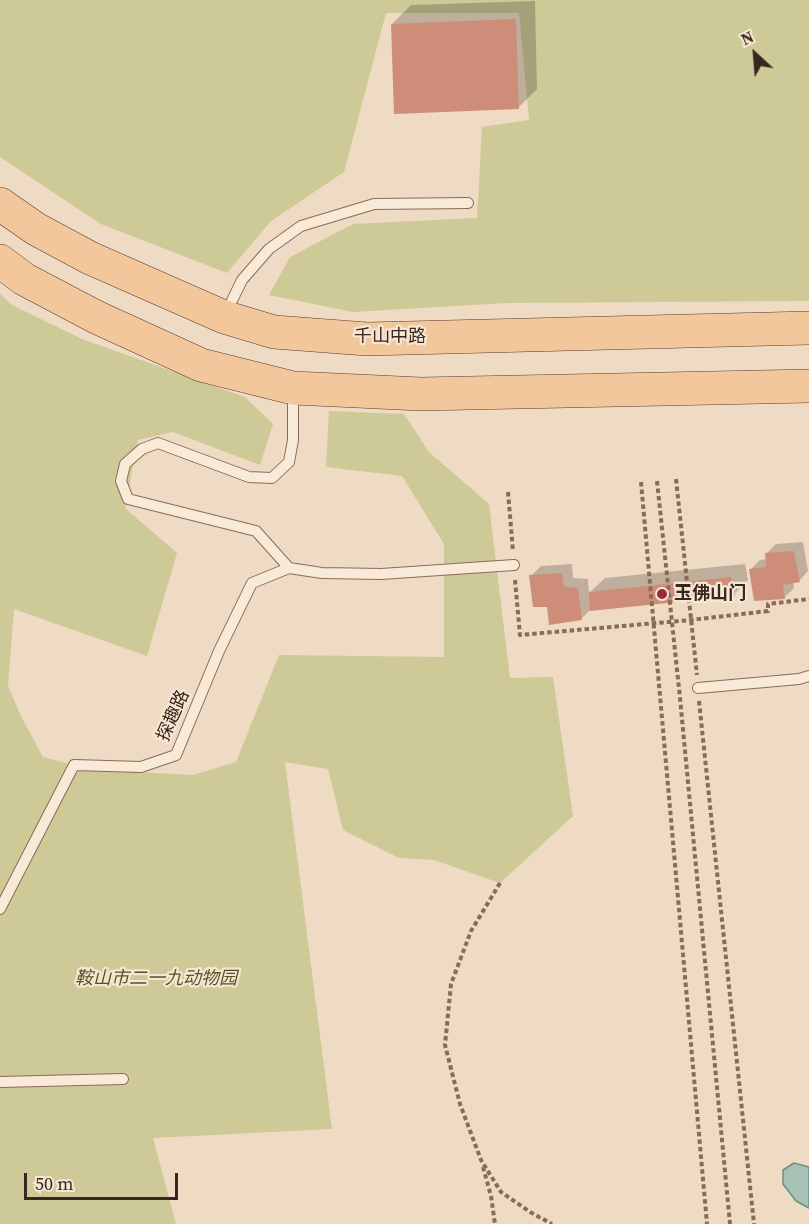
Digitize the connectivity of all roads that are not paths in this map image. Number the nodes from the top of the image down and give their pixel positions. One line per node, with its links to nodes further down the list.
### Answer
1 (468, 203): 4 (lane)
2 (0, 204): 4 (main road, 千山中路)
3 (0, 261): 7 (main road)
4 (224, 317): 5 (main road, 千山中路)
5 (809, 328)
6 (809, 386): 7 (main road)
7 (293, 388): 9 (lane)
8 (514, 565): 9 (lane)
9 (289, 568): 12 (lane, 探趣路)
10 (809, 676): 11 (lane)
11 (698, 688)
12 (0, 909)
13 (123, 1079): 14 (lane)
14 (0, 1082)

